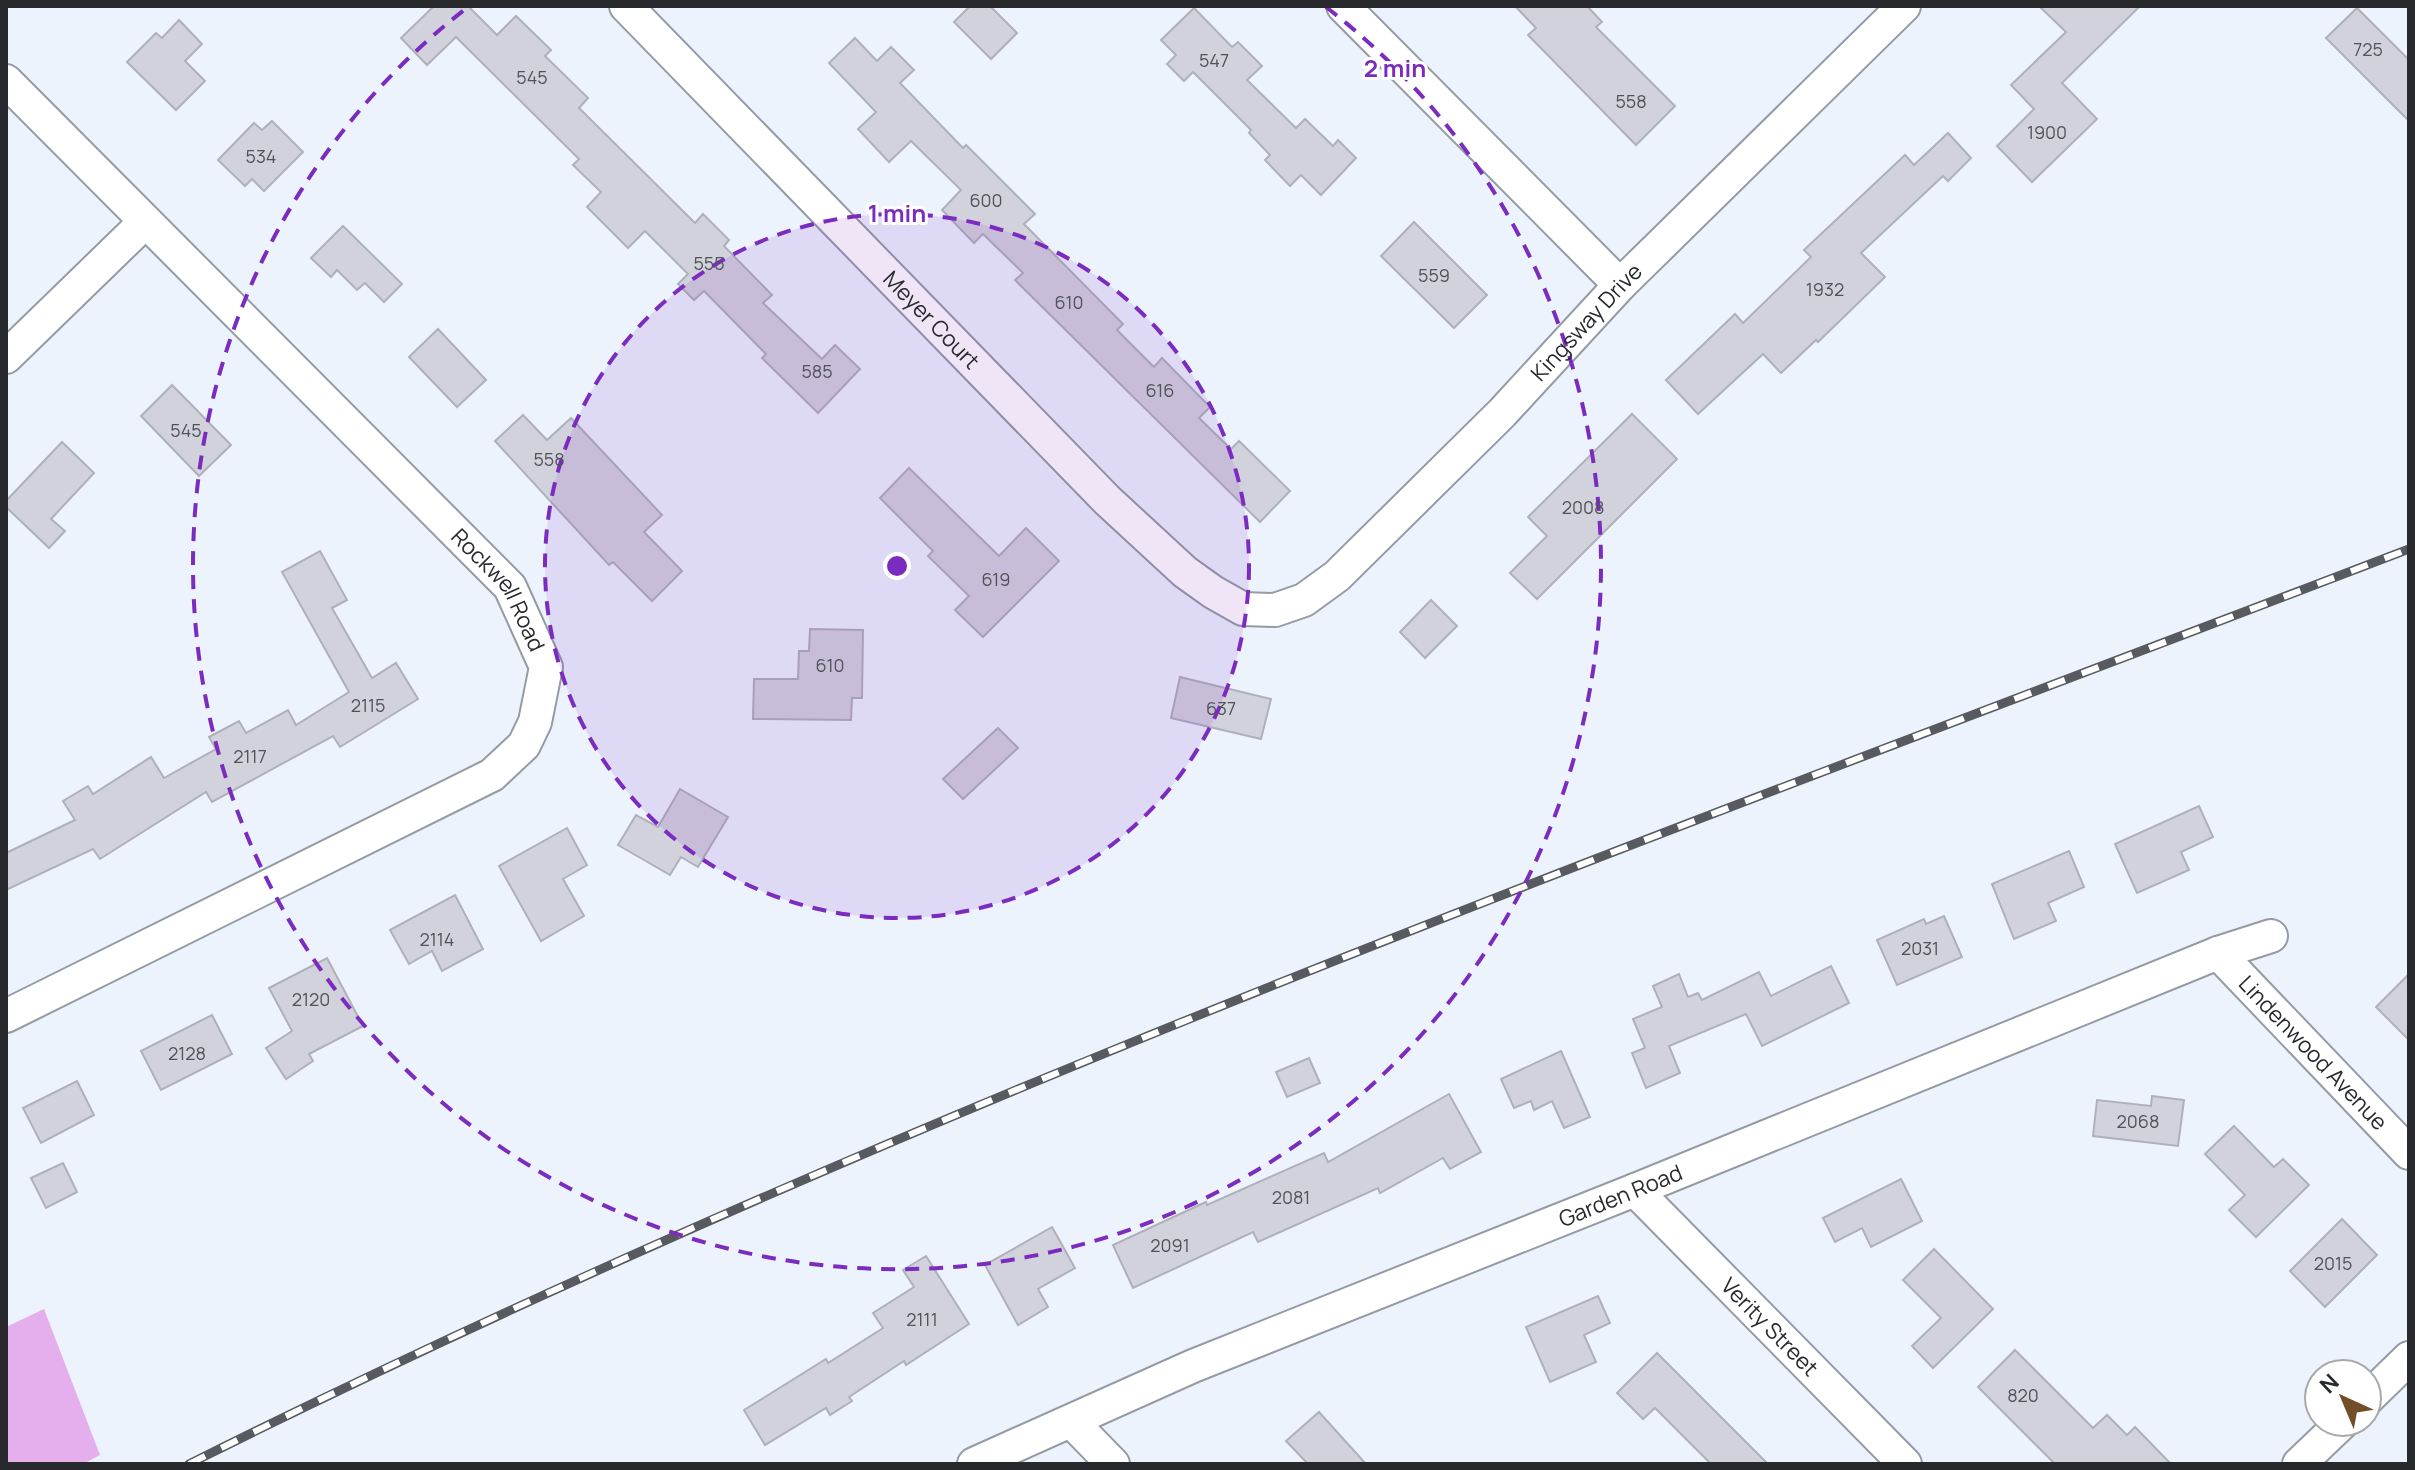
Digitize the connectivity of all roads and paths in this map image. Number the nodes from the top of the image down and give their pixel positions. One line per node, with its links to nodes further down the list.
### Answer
1 (626, 6): 8 (street, Meyer Court)
2 (1343, 6): 6 (street)
3 (1904, 6): 6 (street, Kingsway Drive)
4 (6, 81): 5 (street, Rockwell Road)
5 (145, 222): 7 (street); 11 (street, Rockwell Road)
6 (1620, 285): 8 (street, Kingsway Drive)
7 (6, 357)
8 (1255, 611)
9 (2271, 936): 10 (street, Garden Road)
10 (2218, 953): 12 (street, Lindenwood Avenue); 13 (street, Garden Road)
11 (6, 1016)
12 (2409, 1153)
13 (1635, 1190): 16 (street, Garden Road); 20 (street, Verity Street)
14 (2409, 1358): 15 (street)
15 (2383, 1383)
16 (1072, 1422): 18 (street, Garden Road); 19 (street)
17 (2326, 1438): 21 (street)
18 (974, 1464)
19 (1113, 1464)
20 (1905, 1464)
21 (2299, 1464)

